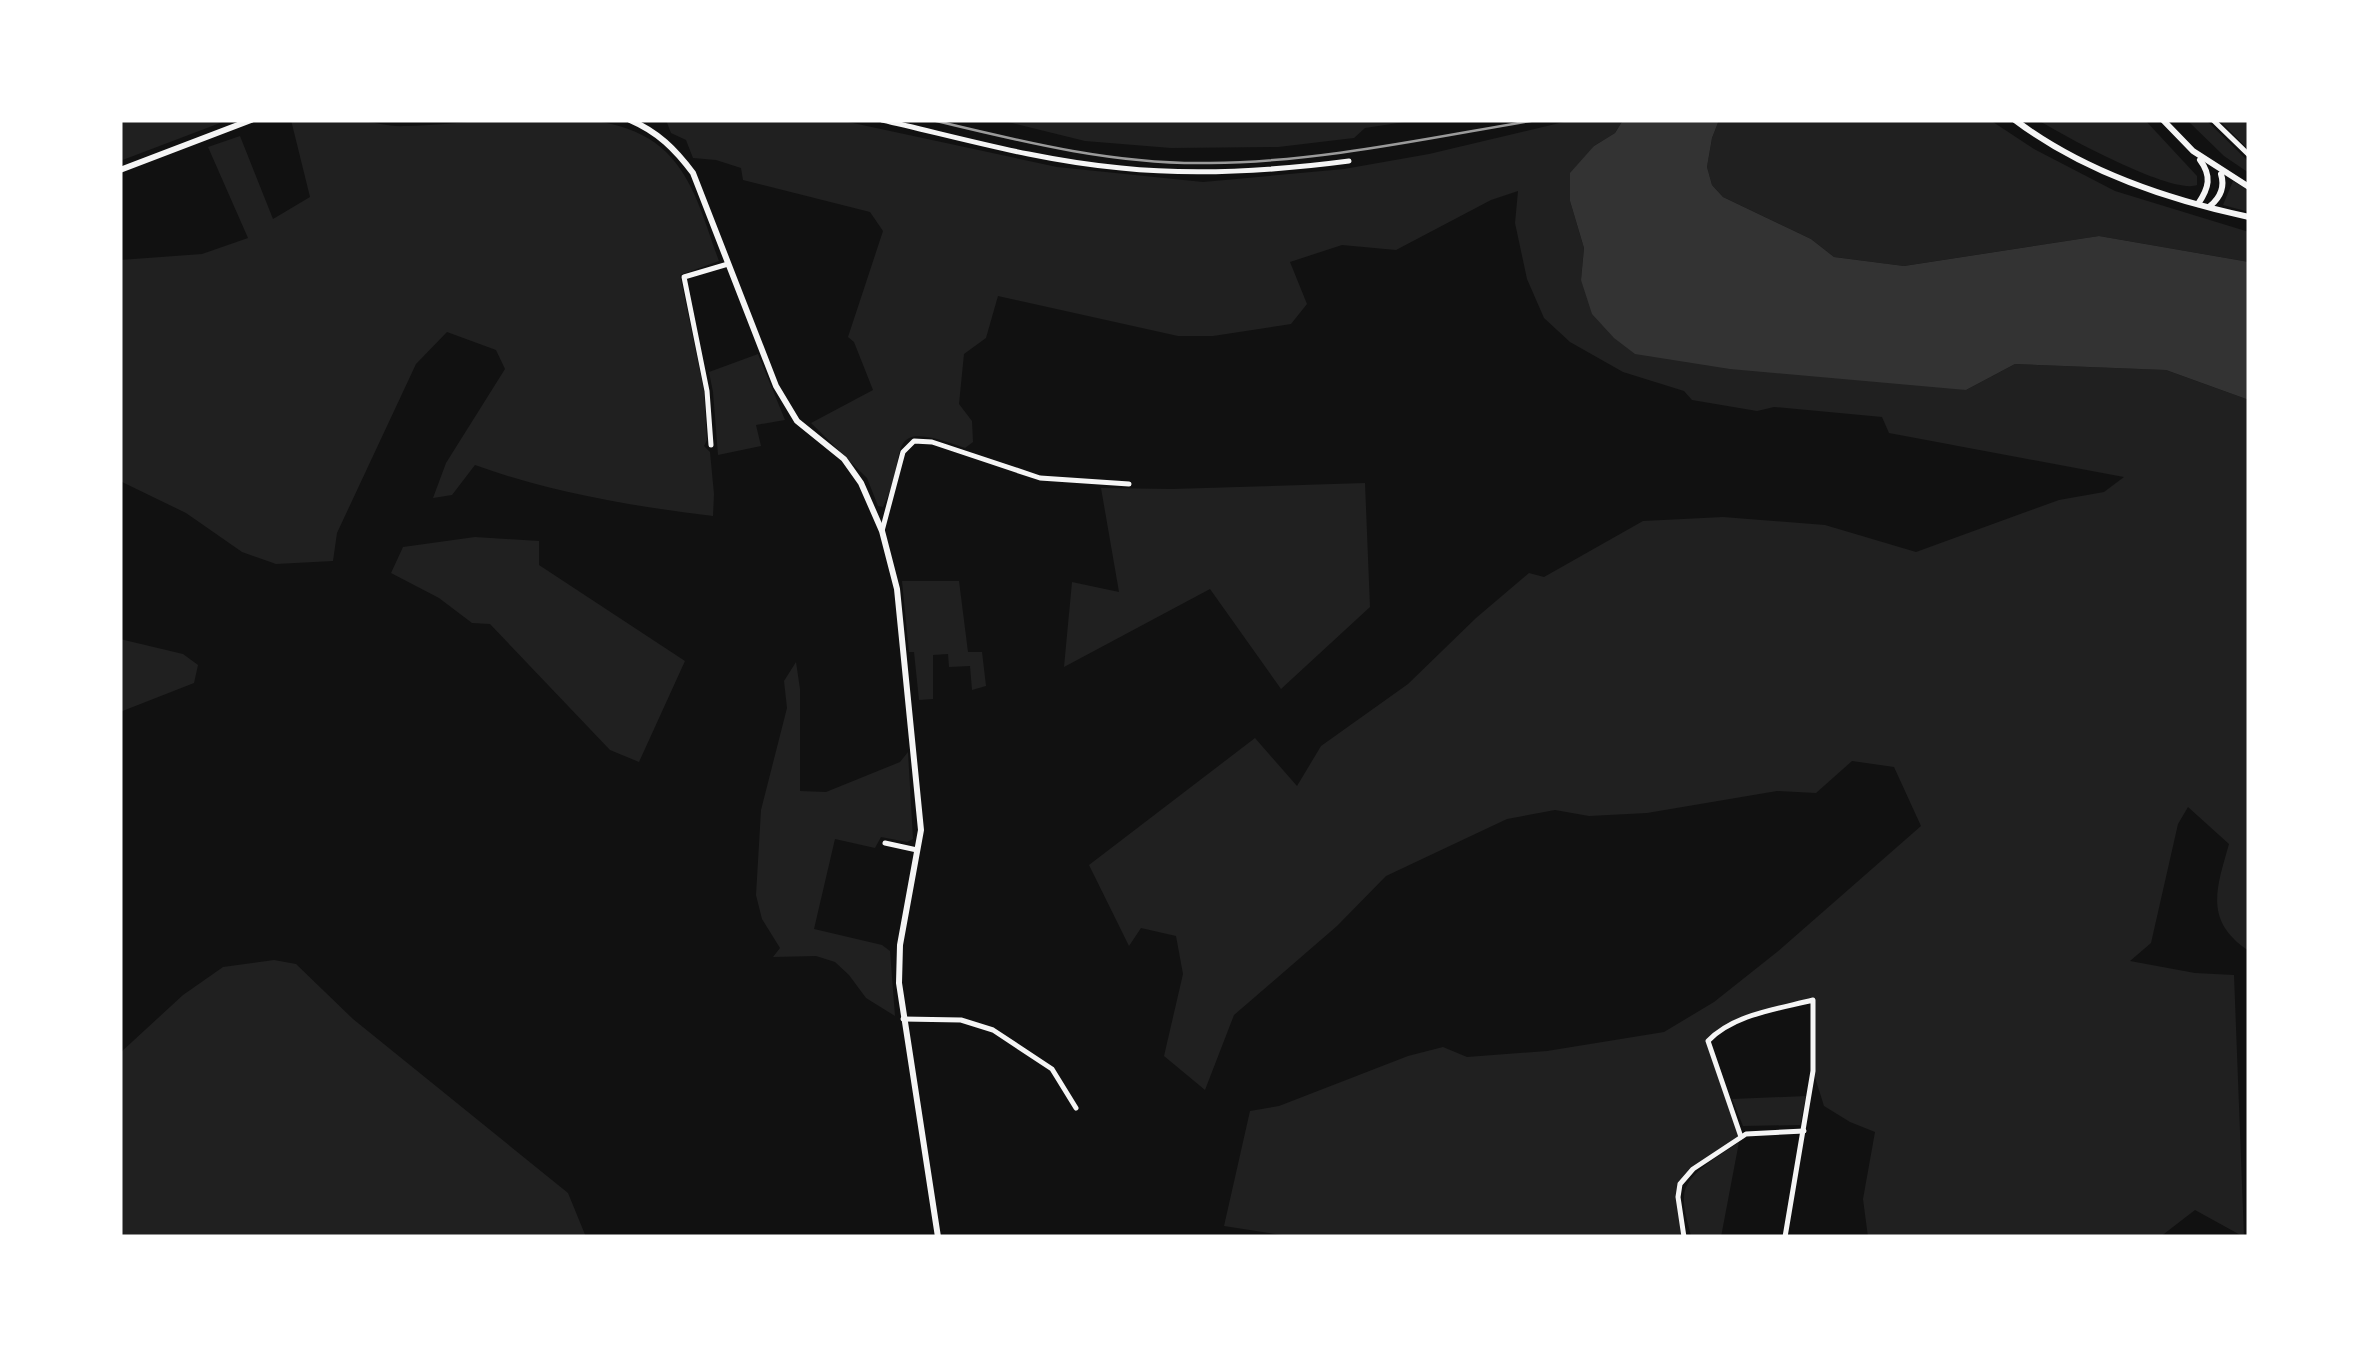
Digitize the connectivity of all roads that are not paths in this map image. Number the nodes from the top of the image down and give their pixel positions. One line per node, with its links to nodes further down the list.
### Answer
1 (251, 120): 10 (street)
2 (630, 120): 16 (street)
3 (882, 120): 9 (street)
4 (2015, 120): 13 (street)
5 (2163, 120): 7 (street)
6 (2213, 120): 8 (street)
7 (2192, 151): 11 (street); 13 (street)
8 (2249, 156)
9 (1348, 161)
10 (120, 170)
11 (2219, 170): 12 (street); 14 (street)
12 (2249, 188)
13 (2198, 204): 14 (street)
14 (2209, 207): 15 (street)
15 (2249, 217)
16 (728, 264): 17 (street); 19 (street)
17 (711, 445)
18 (1129, 484): 19 (street)
19 (882, 530): 21 (street)
20 (885, 843): 21 (street)
21 (916, 850): 22 (street)
22 (903, 1019): 23 (street); 26 (street)
23 (1076, 1108)
24 (1804, 1131): 25 (street); 25 (street); 28 (street)
25 (1741, 1137): 27 (street)
26 (938, 1237)
27 (1684, 1237)
28 (1785, 1237)

